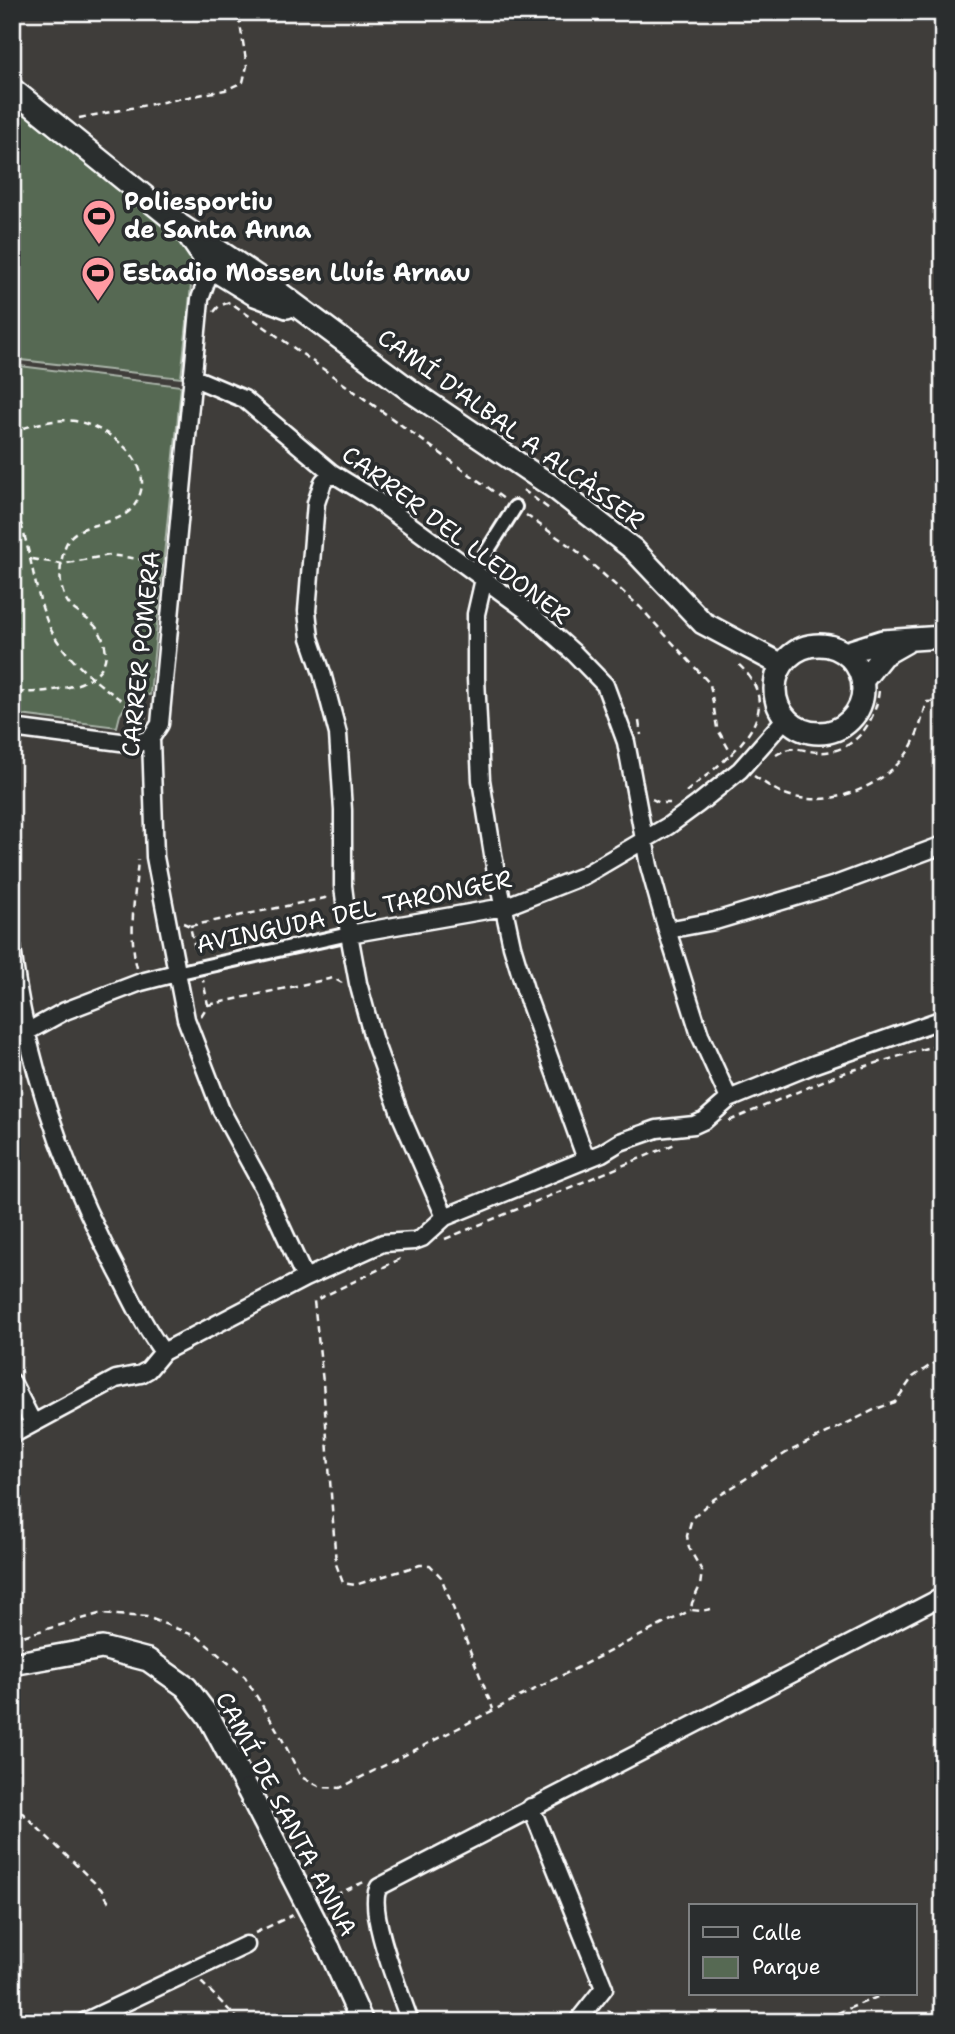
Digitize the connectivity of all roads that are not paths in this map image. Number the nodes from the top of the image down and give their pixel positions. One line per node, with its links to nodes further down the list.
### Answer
1 (12, 89): 2 (street, CAMÍ D'ALBAL A ALCÀSSER)
2 (180, 225): 3 (street, CAMÍ D'ALBAL A ALCÀSSER); 4 (street, CAMÍ D'ALBAL A ALCÀSSER)
3 (211, 268): 4 (street); 5 (street, CAMÍ D'ALBAL A ALCÀSSER); 6 (street, CARRER POMERA)
4 (258, 276): 5 (street, CAMÍ D'ALBAL A ALCÀSSER)
5 (306, 313): 13 (street, CAMÍ D'ALBAL A ALCÀSSER)
6 (192, 377): 7 (street, CARRER DEL LLEDONER); 17 (street, CARRER POMERA)
7 (332, 473): 9 (street, CARRER DEL LLEDONER); 22 (street)
8 (515, 507): 9 (street)
9 (479, 575): 18 (street, CARRER DEL LLEDONER); 20 (street)
10 (943, 637): 11 (street)
11 (911, 639): 12 (street); 14 (street)
12 (845, 653): 13 (street); 14 (street)
13 (782, 665): 15 (street)
14 (871, 680): 15 (street)
15 (785, 719): 18 (street, AVINGUDA DEL TARONGER)
16 (12, 728): 17 (street)
17 (151, 738): 24 (street, CARRER POMERA)
18 (645, 840): 20 (street, AVINGUDA DEL TARONGER); 21 (street, CARRER DEL LLEDONER)
19 (943, 845): 21 (street)
20 (505, 907): 22 (street, AVINGUDA DEL TARONGER); 28 (street)
21 (667, 930): 27 (street, CARRER DEL LLEDONER)
22 (349, 934): 24 (street, AVINGUDA DEL TARONGER); 29 (street)
23 (12, 947): 26 (street)
24 (176, 973): 26 (street, AVINGUDA DEL TARONGER); 30 (street, CARRER POMERA)
25 (943, 1019): 27 (street)
26 (19, 1036): 31 (street)
27 (729, 1099): 28 (street)
28 (586, 1158): 29 (street)
29 (445, 1217): 30 (street)
30 (305, 1278): 31 (street)
31 (163, 1352): 33 (street)
32 (12, 1382): 33 (street)
33 (33, 1423): 34 (street)
34 (12, 1435)
35 (943, 1596): 37 (street)
36 (12, 1664): 40 (street, CAMÍ DE SANTA ANNA, bridge)
37 (531, 1807): 41 (street); 42 (street)
38 (246, 1945): 39 (street)
39 (84, 2022)
40 (362, 2022)
41 (410, 2022)
42 (577, 2022)

